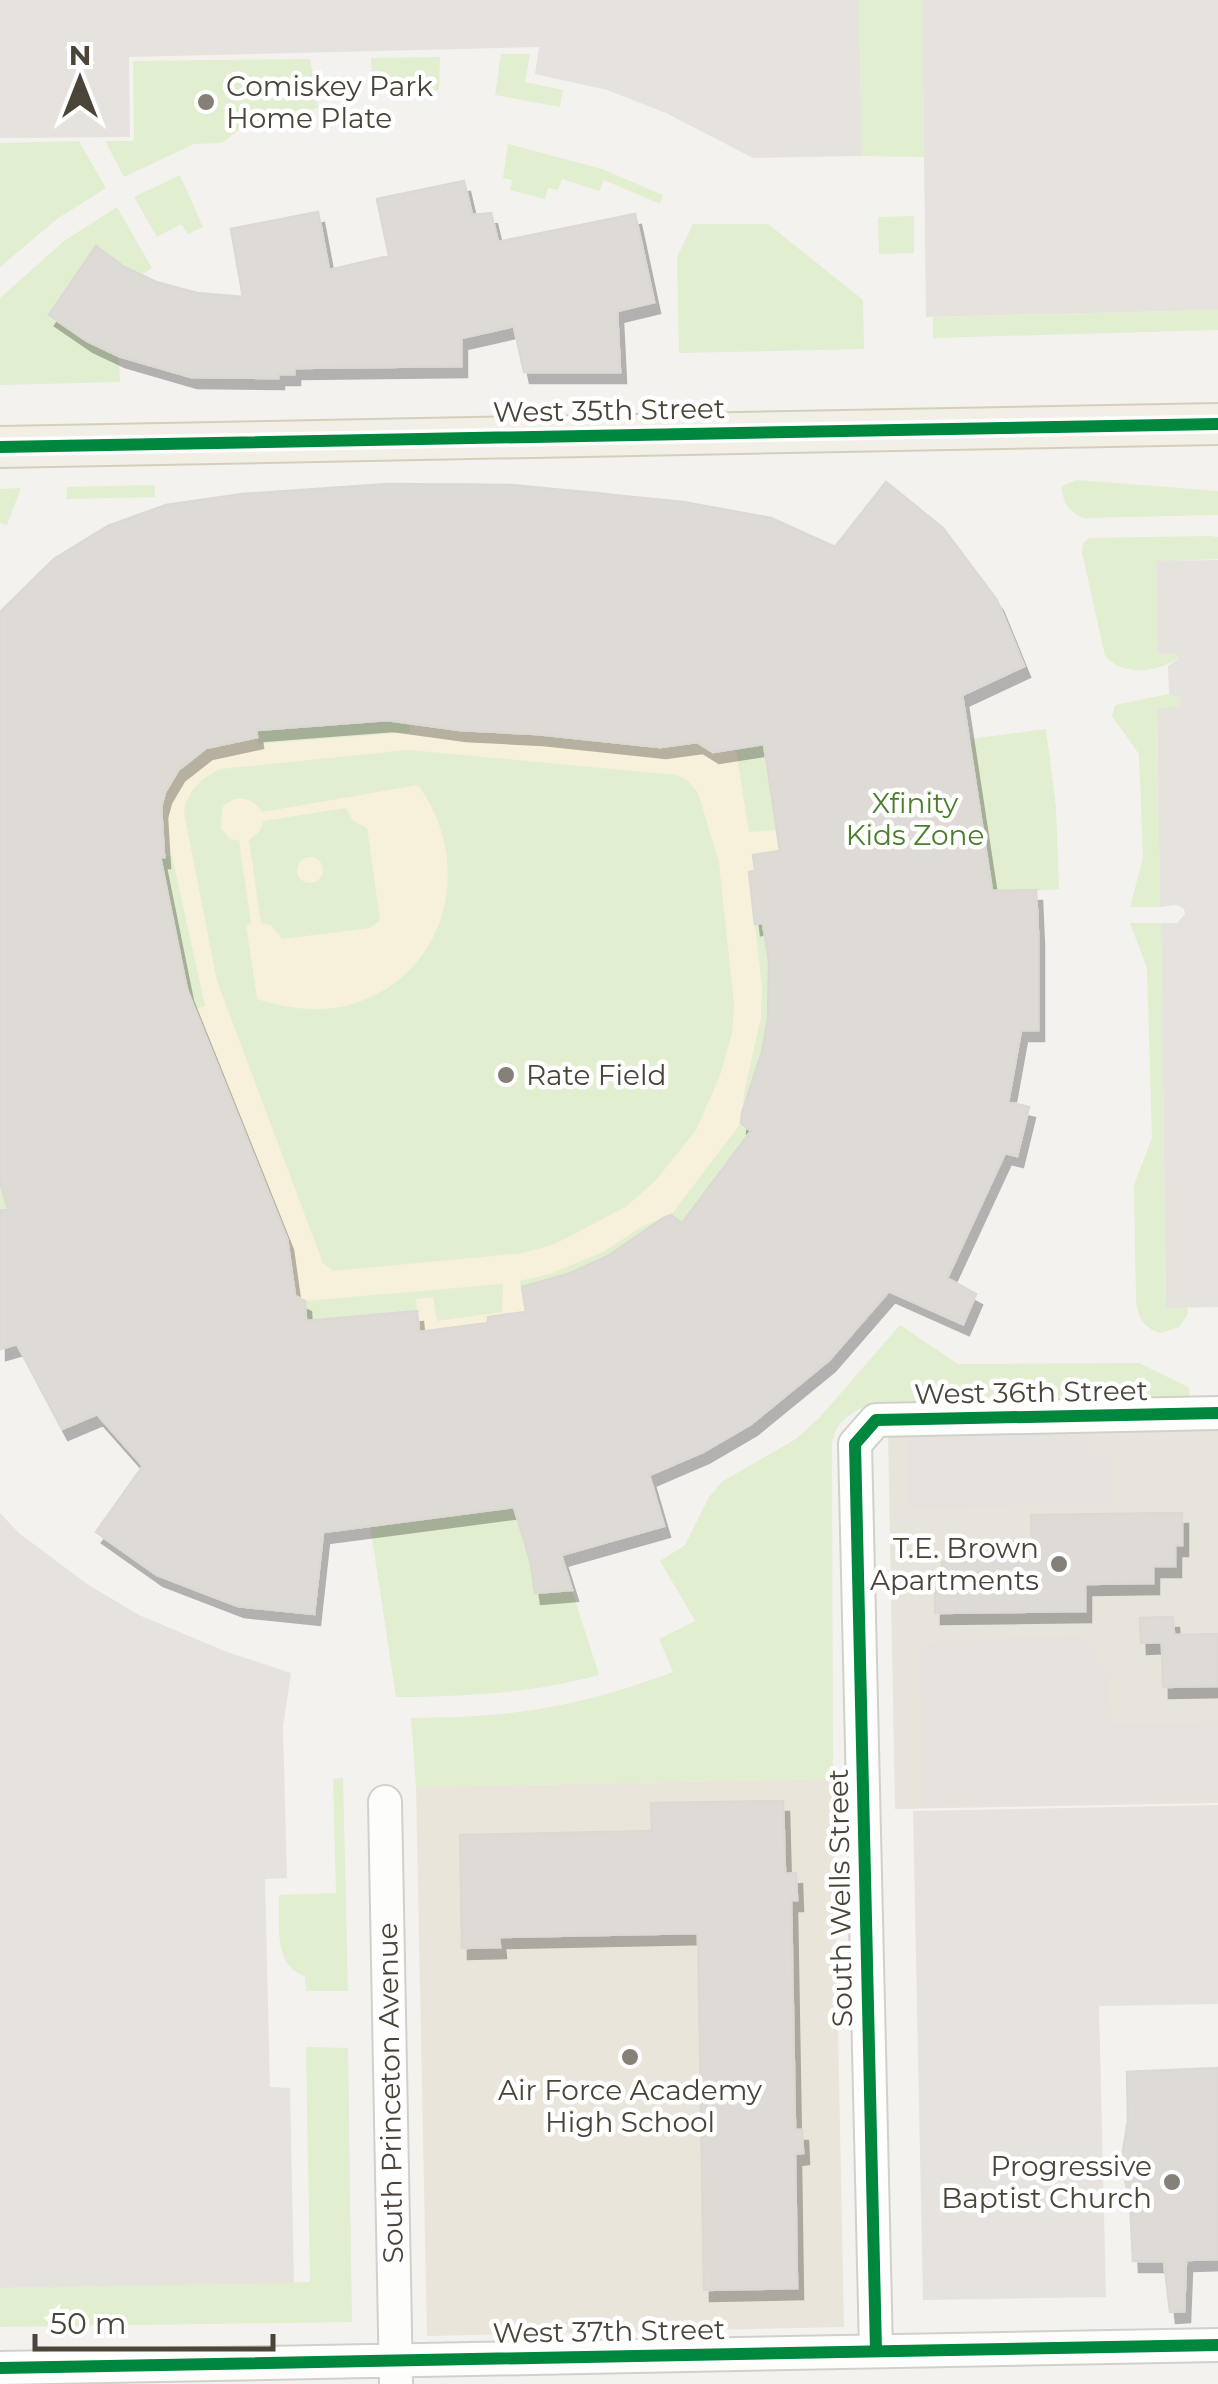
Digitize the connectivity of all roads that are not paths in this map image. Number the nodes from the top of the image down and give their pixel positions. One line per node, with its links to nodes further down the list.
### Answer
1 (1218, 424): 2 (main road, West 35th Street)
2 (0, 447)
3 (1218, 1412): 4 (street, West 36th Street)
4 (855, 1444): 7 (street, South Wells Street)
5 (385, 1802): 9 (street, South Princeton Avenue)
6 (1218, 2344): 7 (street, West 37th Street)
7 (876, 2351): 9 (street, West 37th Street)
8 (0, 2368): 9 (street, West 37th Street)
9 (396, 2372)

